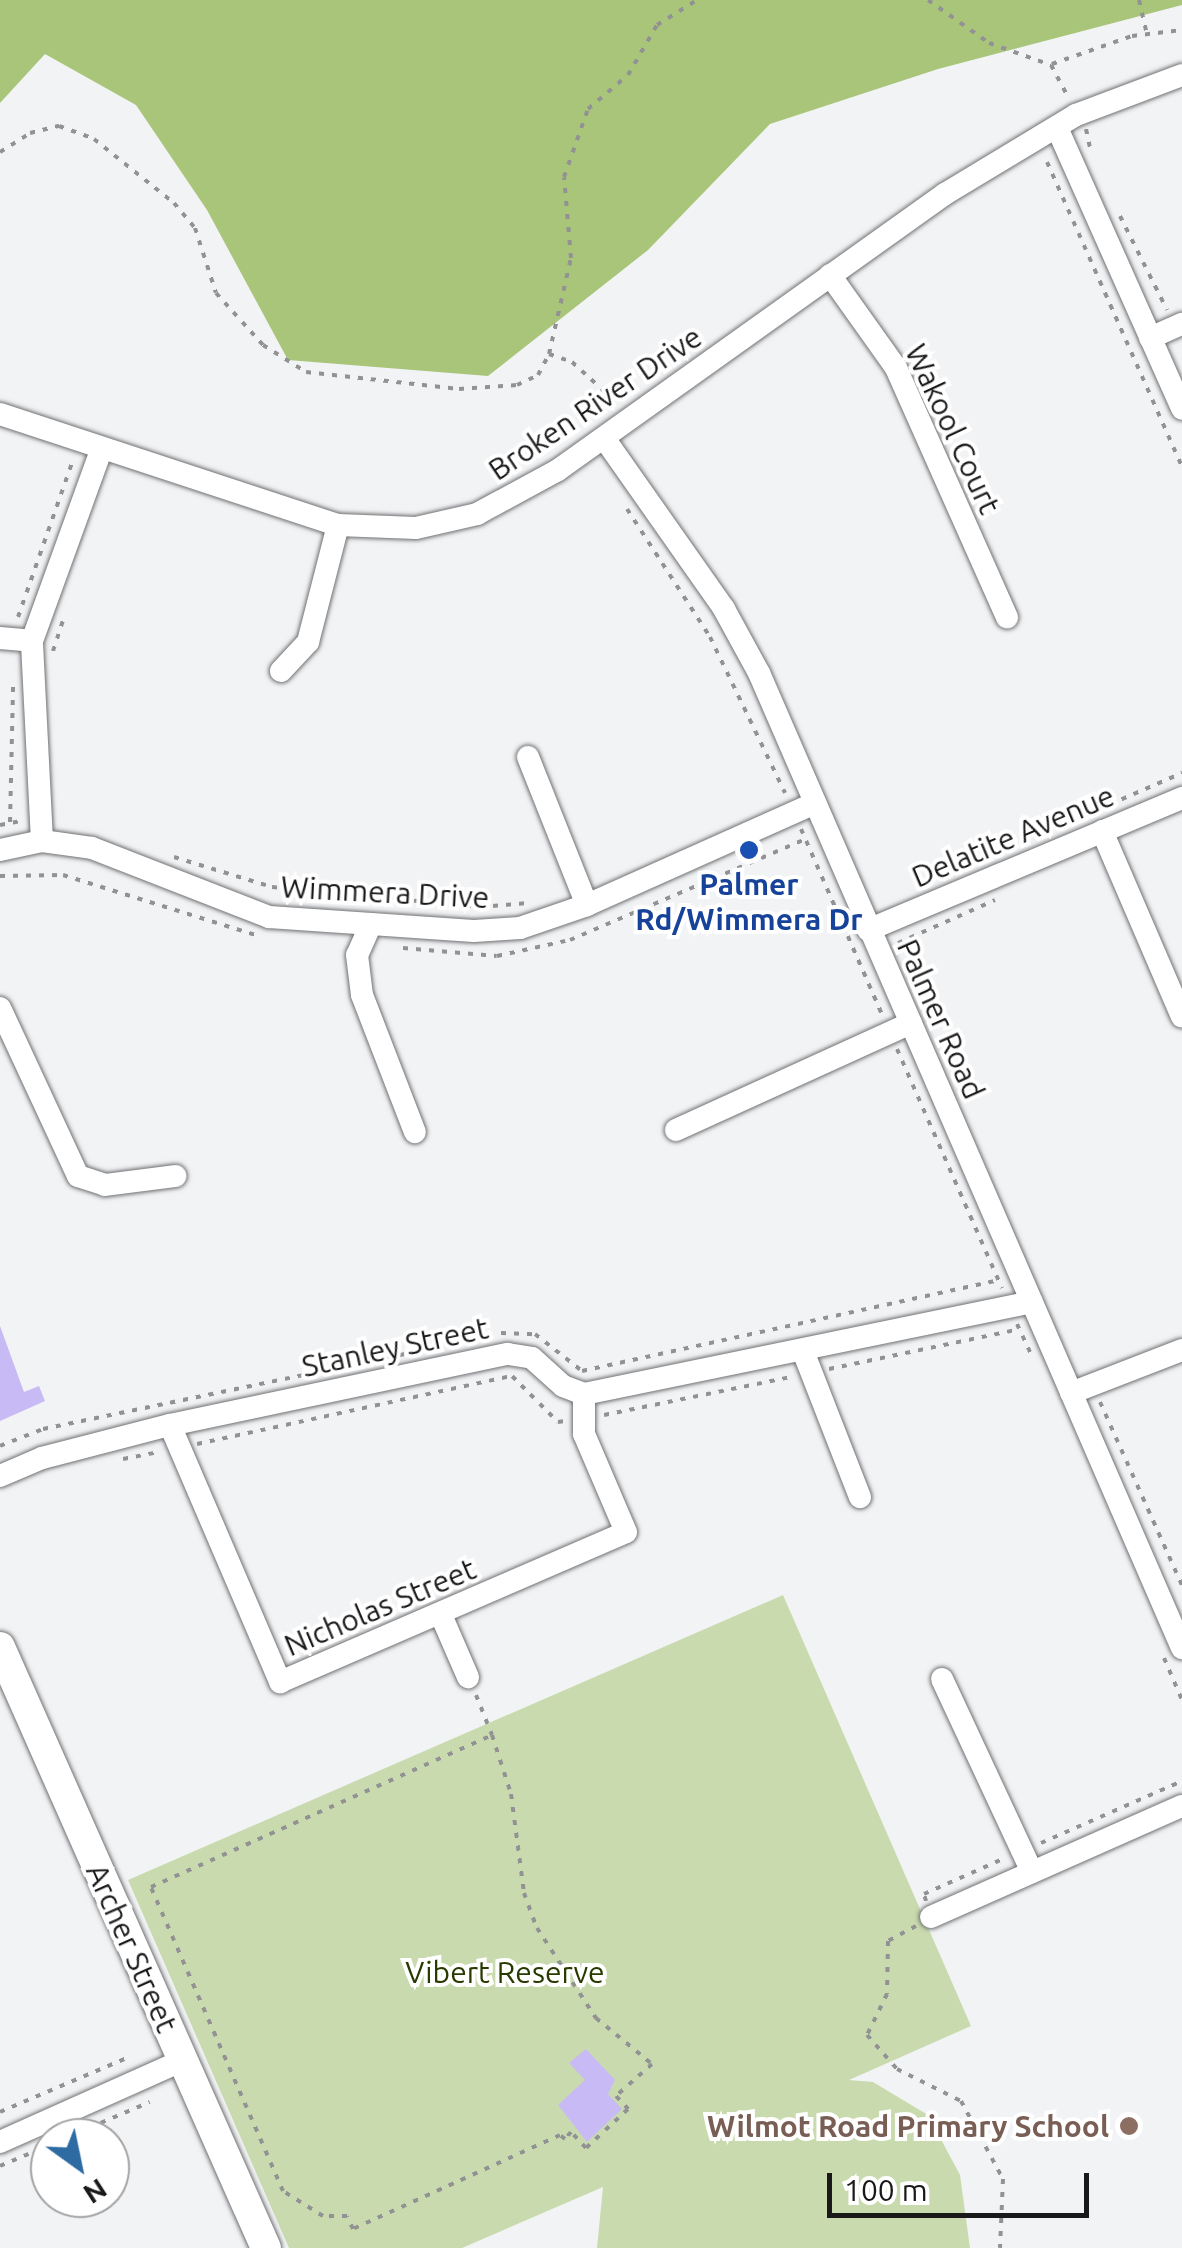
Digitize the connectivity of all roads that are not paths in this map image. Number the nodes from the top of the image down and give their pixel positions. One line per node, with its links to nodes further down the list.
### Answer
1 (1182, 75): 2 (street, Broken River Drive)
2 (1075, 126): 3 (street, Broken River Drive); 5 (street)
3 (830, 275): 8 (street, Broken River Drive); 11 (street, Wakool Court)
4 (1178, 326): 5 (street)
5 (1150, 338): 6 (street)
6 (1182, 409)
7 (0, 414): 9 (street, Broken River Drive)
8 (604, 438): 10 (street, Broken River Drive); 17 (street, Palmer Road)
9 (102, 448): 10 (street, Broken River Drive); 13 (street)
10 (338, 525): 14 (street)
11 (1007, 617)
12 (0, 638): 13 (street)
13 (32, 641): 18 (street)
14 (281, 671)
15 (528, 758): 21 (street)
16 (1182, 798): 19 (street, Delatite Avenue)
17 (804, 808): 21 (street, Wimmera Drive); 23 (street, Palmer Road)
18 (41, 831): 20 (street, Wimmera Drive); 22 (street, Wimmera Drive)
19 (1102, 831): 23 (street, Delatite Avenue); 25 (street)
20 (0, 850)
21 (587, 905): 22 (street, Wimmera Drive)
22 (371, 924): 28 (street)
23 (868, 930): 26 (street, Palmer Road)
24 (0, 1008): 29 (street)
25 (1182, 1017)
26 (900, 1028): 27 (street); 30 (street, Palmer Road)
27 (676, 1130)
28 (416, 1132)
29 (175, 1176)
30 (1021, 1304): 32 (street); 33 (street, Palmer Road)
31 (1182, 1350): 33 (street)
32 (807, 1362): 34 (street); 37 (street)
33 (1071, 1393): 40 (street, Palmer Road)
34 (584, 1394): 35 (street, Stanley Street); 38 (street, Nicholas Street)
35 (170, 1425): 36 (street, Stanley Street); 38 (street, Nicholas Street)
36 (0, 1476)
37 (860, 1497)
38 (440, 1615): 41 (street)
39 (0, 1646): 44 (main road, Archer Street)
40 (1170, 1647)
41 (468, 1677)
42 (942, 1679): 46 (street)
43 (0, 1689): 44 (main road, Archer Street)
44 (52, 1787): 48 (main road, Archer Street)
45 (1182, 1806): 46 (street)
46 (1027, 1862): 47 (street)
47 (931, 1918)
48 (175, 2064): 49 (street); 50 (main road, Archer Street)
49 (0, 2142)
50 (223, 2174): 51 (main road, Archer Street); 52 (main road, Archer Street)
51 (245, 2248)
52 (266, 2248)

